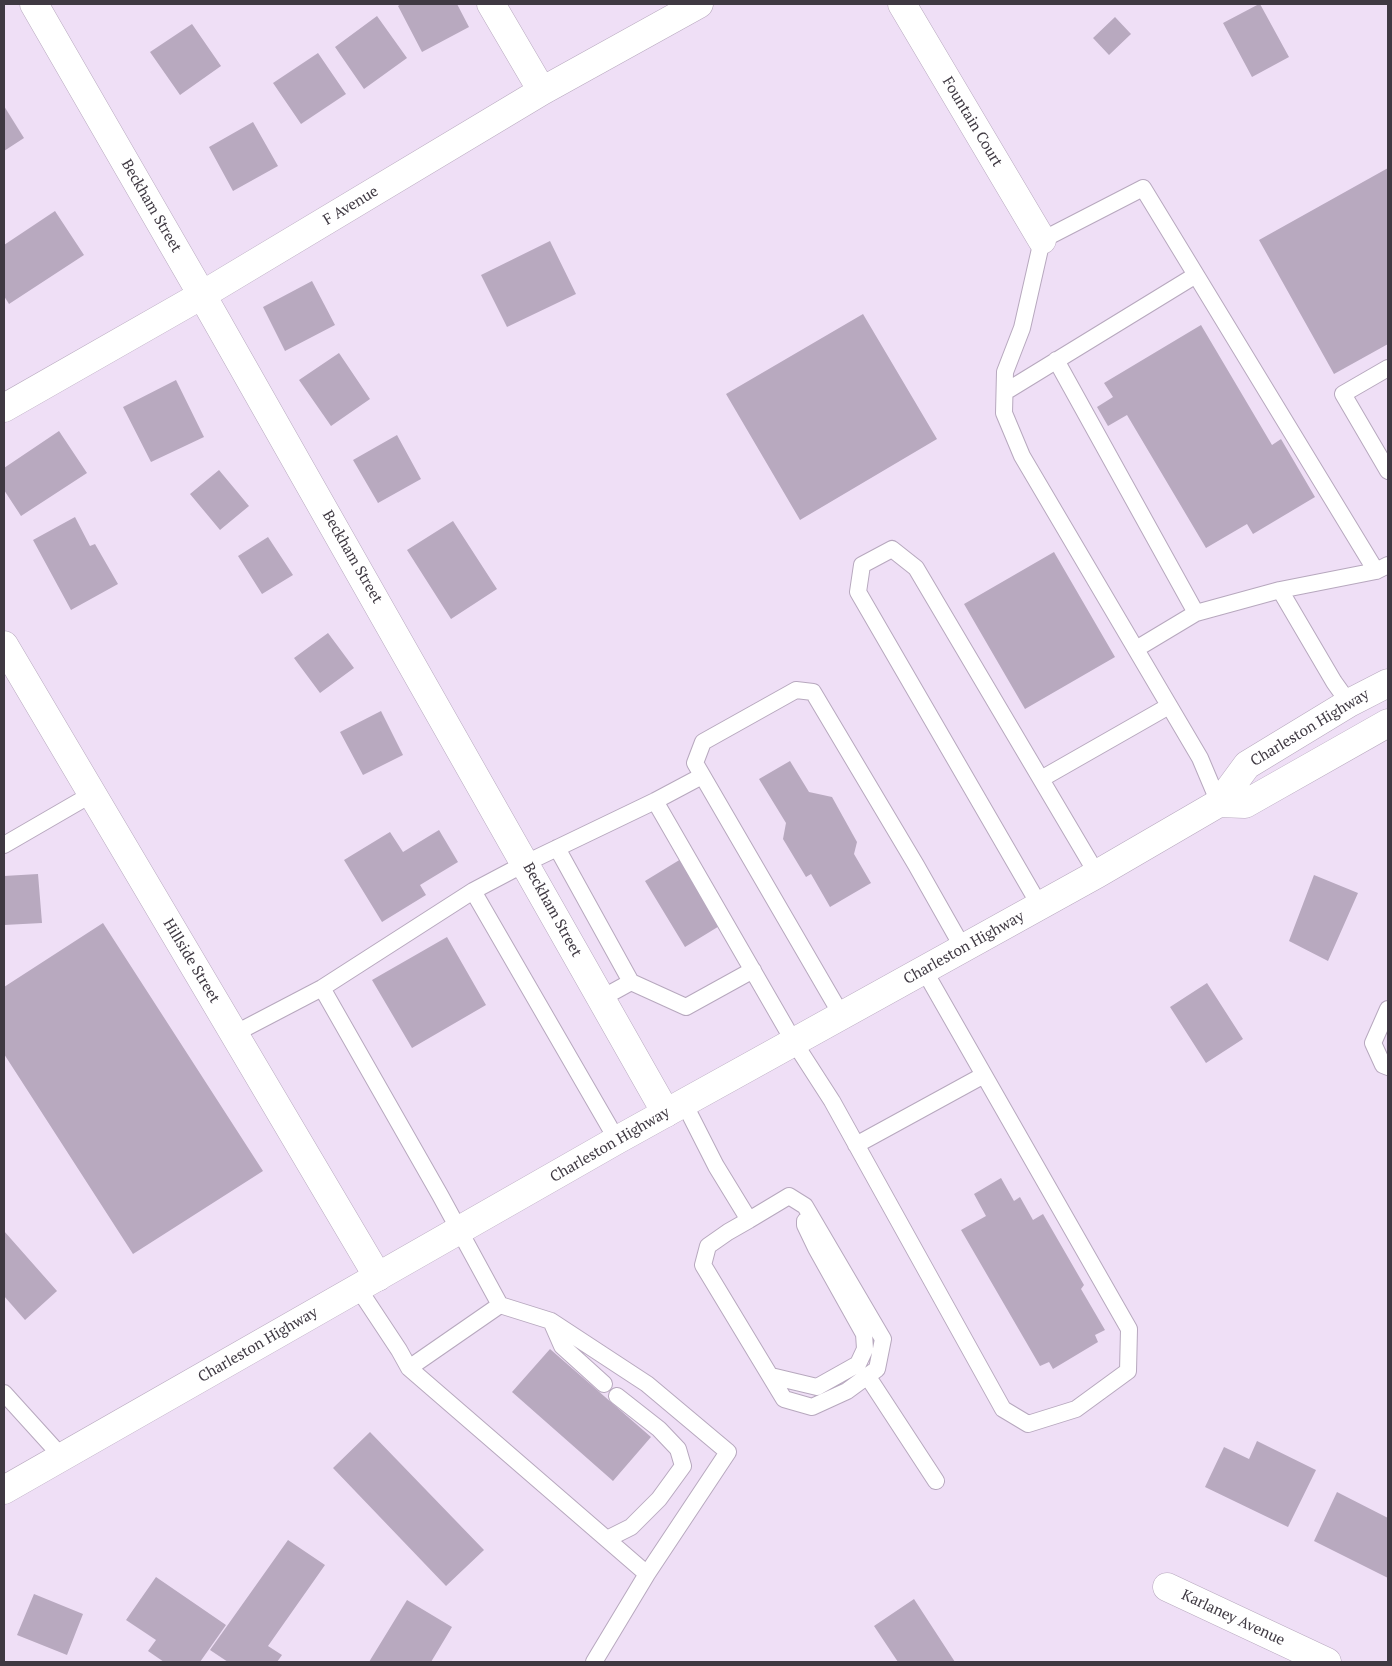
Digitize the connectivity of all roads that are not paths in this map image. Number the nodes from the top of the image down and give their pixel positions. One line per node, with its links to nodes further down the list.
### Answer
1 (34, 4): 8 (street, Beckham Street)
2 (491, 4): 5 (street)
3 (699, 4): 5 (street, F Avenue)
4 (902, 4): 6 (street, Fountain Court)
5 (542, 91): 8 (street, F Avenue)
6 (1042, 240): 7 (lane); 11 (lane)
7 (1196, 275): 9 (lane); 14 (lane)
8 (202, 295): 12 (street, F Avenue); 30 (street, Beckham Street)
9 (1056, 360): 11 (lane); 16 (lane)
10 (1388, 368): 13 (lane)
11 (1005, 392): 18 (lane)
12 (4, 408)
13 (1388, 471)
14 (1382, 568): 15 (lane)
15 (1280, 590): 16 (lane); 20 (lane)
16 (1196, 613): 18 (lane)
17 (4, 644): 25 (street, Hillside Street)
18 (1136, 648): 21 (lane)
19 (1388, 683): 20 (street, Charleston Highway)
20 (1349, 703): 27 (street, Charleston Highway)
21 (1169, 706): 24 (lane); 27 (lane)
22 (1388, 723): 27 (street)
23 (702, 776): 26 (lane); 34 (lane); 41 (lane)
24 (1041, 779): 31 (lane); 33 (lane)
25 (92, 794): 28 (lane); 42 (street, Hillside Street)
26 (655, 800): 29 (lane); 35 (lane)
27 (1219, 803): 31 (street, Charleston Highway)
28 (4, 845)
29 (557, 848): 30 (lane); 37 (lane)
30 (526, 863): 32 (lane); 39 (street, Beckham Street)
31 (1097, 874): 33 (street, Charleston Highway)
32 (473, 891): 38 (lane); 47 (lane)
33 (1040, 906): 34 (street, Charleston Highway)
34 (963, 948): 36 (street, Charleston Highway)
35 (753, 970): 37 (lane); 43 (lane)
36 (924, 970): 41 (street, Charleston Highway); 45 (lane)
37 (631, 982): 39 (lane)
38 (322, 988): 42 (lane); 51 (lane)
39 (602, 998): 46 (street, Beckham Street)
40 (1388, 1009): 44 (lane)
41 (842, 1016): 43 (street, Charleston Highway)
42 (234, 1034): 52 (street, Hillside Street)
43 (794, 1042): 46 (street, Charleston Highway); 48 (lane)
44 (1388, 1067)
45 (984, 1075): 48 (lane); 48 (lane)
46 (675, 1108): 47 (street, Charleston Highway); 50 (lane)
47 (618, 1140): 51 (street, Charleston Highway)
48 (856, 1146)
49 (805, 1206): 50 (lane); 56 (lane); 57 (lane)
50 (749, 1220): 56 (lane)
51 (459, 1231): 52 (street, Charleston Highway); 53 (lane)
52 (368, 1283): 55 (lane); 61 (street, Charleston Highway)
53 (500, 1304): 54 (lane); 55 (lane)
54 (551, 1321): 58 (lane); 65 (lane)
55 (409, 1368): 64 (lane)
56 (771, 1376): 57 (lane)
57 (868, 1377): 62 (lane)
58 (604, 1384)
59 (4, 1393): 61 (lane)
60 (617, 1396): 64 (lane)
61 (62, 1457): 63 (street, Charleston Highway)
62 (936, 1481)
63 (4, 1490)
64 (607, 1539): 65 (lane)
65 (647, 1574): 67 (lane)
66 (1167, 1587): 68 (street, Karlaney Avenue)
67 (594, 1662)
68 (1327, 1662)

